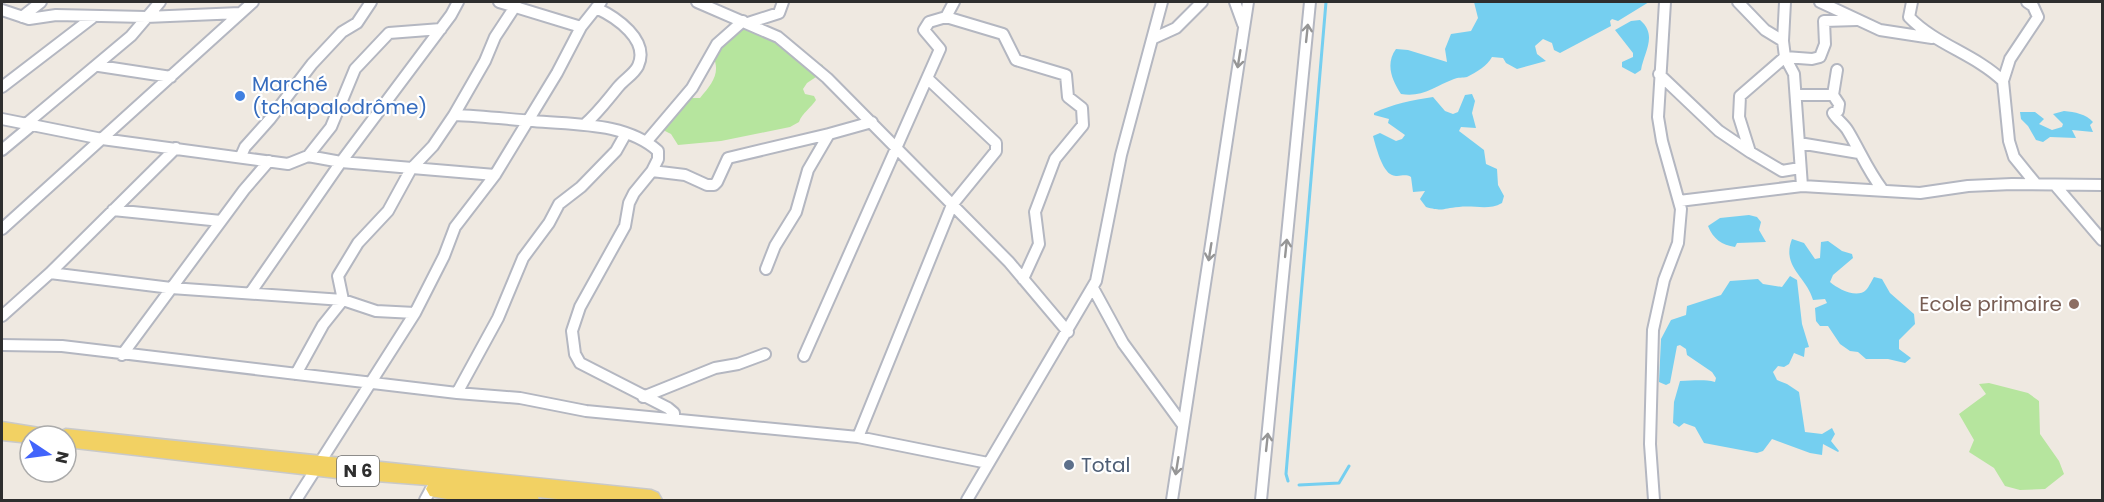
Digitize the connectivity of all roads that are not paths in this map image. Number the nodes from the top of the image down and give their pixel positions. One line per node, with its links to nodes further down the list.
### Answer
1 (41, 2): 26 (street)
2 (160, 2): 27 (street)
3 (254, 2): 24 (street)
4 (371, 2): 63 (street)
5 (458, 2): 33 (street)
6 (499, 2): 21 (street)
7 (697, 2): 30 (street)
8 (783, 2): 30 (street)
9 (954, 2): 25 (street)
10 (1162, 2): 34 (street)
11 (1202, 2): 34 (street)
12 (1235, 2): 32 (street)
13 (1248, 2): 32 (street)
14 (1310, 2): 117 (street, one-way to 14)
15 (1666, 2): 40 (street)
16 (1738, 2): 36 (street)
17 (1785, 2): 36 (street)
18 (1820, 2): 29 (street)
19 (1912, 2): 35 (street)
20 (2027, 2): 43 (street)
21 (516, 5): 31 (street); 47 (street)
22 (598, 5): 31 (street); 52 (street)
23 (2, 10): 26 (street)
24 (240, 13): 27 (street); 41 (street)
25 (946, 16): 42 (street); 84 (street)
26 (22, 17): 28 (street)
27 (146, 17): 28 (street); 38 (street)
28 (92, 18): 44 (street)
29 (1857, 20): 35 (street); 37 (street)
30 (746, 22): 50 (street); 56 (street)
31 (581, 27): 49 (street)
32 (1244, 27): 101 (street, one-way to 101)
33 (441, 29): 64 (street); 66 (street)
34 (1154, 38): 86 (street)
35 (1936, 38): 43 (street)
36 (1783, 41): 37 (street)
37 (1785, 57): 45 (street); 61 (street)
38 (99, 66): 41 (street); 51 (street)
39 (1837, 70): 46 (street)
40 (1659, 74): 61 (street); 76 (street)
41 (171, 77): 55 (street)
42 (928, 80): 58 (street); 77 (street)
43 (2003, 81): 71 (street)
44 (2, 87)
45 (1797, 95): 46 (street); 57 (street)
46 (1833, 95): 62 (street)
47 (454, 115): 49 (street); 68 (street)
48 (2, 119): 51 (street)
49 (528, 121): 52 (street); 70 (street)
50 (872, 122): 53 (street); 58 (street)
51 (29, 124): 55 (street); 60 (street)
52 (585, 124): 54 (street)
53 (829, 134): 69 (street); 82 (street)
54 (625, 135): 56 (street); 98 (street)
55 (102, 139): 59 (street); 80 (street)
56 (647, 141): 69 (street)
57 (1799, 143): 62 (street); 67 (street)
58 (896, 146): 77 (street); 95 (street)
59 (176, 148): 63 (street); 78 (street)
60 (2, 150)
61 (1750, 152): 67 (street)
62 (1859, 153): 75 (street)
63 (241, 156): 65 (street)
64 (308, 156): 65 (street); 66 (street)
65 (269, 161): 79 (street)
66 (341, 162): 68 (street); 87 (street)
67 (1800, 168): 74 (street)
68 (411, 169): 70 (street); 88 (street)
69 (652, 171): 99 (street)
70 (495, 175): 89 (street)
71 (2036, 184): 72 (street); 75 (street)
72 (2055, 185): 73 (street); 81 (street)
73 (2103, 185)
74 (1802, 186): 75 (street); 76 (street)
75 (1882, 189)
76 (1679, 201): 118 (street)
77 (952, 205): 84 (street); 104 (street)
78 (113, 210): 79 (street); 83 (street)
79 (221, 221): 85 (street)
80 (2, 229)
81 (2103, 240)
82 (766, 269)
83 (50, 273): 85 (street); 90 (street)
84 (1023, 279): 91 (street)
85 (171, 288): 87 (street); 94 (street)
86 (1093, 288): 91 (street); 101 (street)
87 (250, 292): 88 (street)
88 (343, 300): 89 (street); 96 (street)
89 (415, 313): 97 (street)
90 (2, 316)
91 (1068, 332): 109 (street)
92 (2, 345): 94 (street)
93 (765, 354): 99 (street)
94 (122, 355): 96 (street)
95 (804, 356)
96 (296, 374): 97 (street)
97 (371, 383): 98 (street); 110 (street)
98 (457, 393): 100 (street)
99 (643, 397): 100 (street)
100 (674, 418): 104 (street)
101 (1183, 425): 116 (street, one-way to 116)
102 (2, 431): 103 (main road)
103 (18, 433)
104 (858, 437): 109 (street)
105 (2, 438): 106 (main road)
106 (18, 440)
107 (78, 440): 110 (main road, N 6)
108 (78, 447): 110 (main road, N 6)
109 (988, 464): 115 (street)
110 (314, 470): 111 (main road, N 6); 112 (street); 114 (main road, N 6)
111 (428, 495): 113 (main road, N 6)
112 (296, 501)
113 (529, 501)
114 (651, 501)
115 (967, 501)
116 (1172, 501)
117 (1261, 501)
118 (1654, 501)

